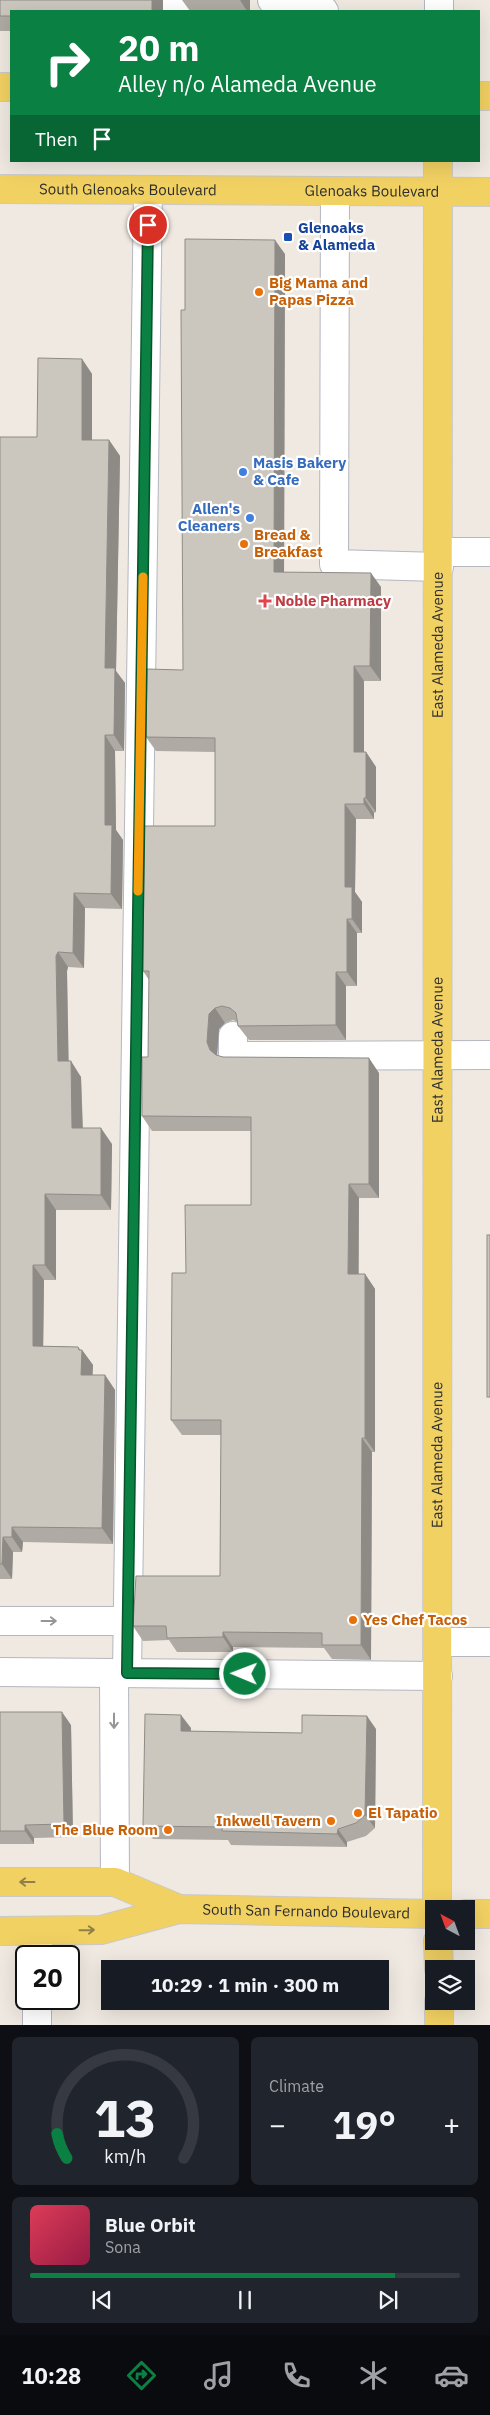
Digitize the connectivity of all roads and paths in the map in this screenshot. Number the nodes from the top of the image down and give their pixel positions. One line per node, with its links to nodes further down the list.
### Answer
1 (272, 0): 2 (street)
2 (318, 10)
3 (438, 162): 8 (main road, East Alameda Avenue)
4 (0, 189): 5 (main road, South Glenoaks Boulevard)
5 (148, 190): 6 (main road, South Glenoaks Boulevard); 16 (street)
6 (254, 190): 7 (main road, Glenoaks Boulevard)
7 (336, 190): 8 (main road, Glenoaks Boulevard); 11 (street)
8 (439, 191): 9 (main road, Glenoaks Boulevard); 11 (main road, East Alameda Avenue)
9 (490, 192)
10 (490, 552): 11 (street)
11 (439, 559): 14 (main road, East Alameda Avenue)
12 (233, 1036): 14 (street)
13 (490, 1055): 14 (street)
14 (438, 1056): 17 (main road, East Alameda Avenue)
15 (0, 1621): 16 (street, one-way to 16)
16 (128, 1621): 20 (street)
17 (438, 1642): 18 (street); 21 (main road, East Alameda Avenue)
18 (490, 1642)
19 (0, 1672): 20 (street)
20 (120, 1673): 21 (street); 23 (street, one-way to 23)
21 (438, 1676): 24 (main road, East Alameda Avenue)
22 (0, 1882): 23 (main road, South San Fernando Boulevard, one-way to 22)
23 (115, 1882): 25 (main road, South San Fernando Boulevard)
24 (437, 1900)
25 (179, 1909): 26 (main road, South San Fernando Boulevard); 30 (main road, South San Fernando Boulevard, one-way to 25)
26 (425, 1914)
27 (475, 1914): 28 (main road)
28 (490, 1914)
29 (0, 1931): 30 (main road, South San Fernando Boulevard)
30 (38, 1944)
31 (37, 2010): 33 (street)
32 (439, 2010): 34 (main road)
33 (36, 2025)
34 (439, 2025)

